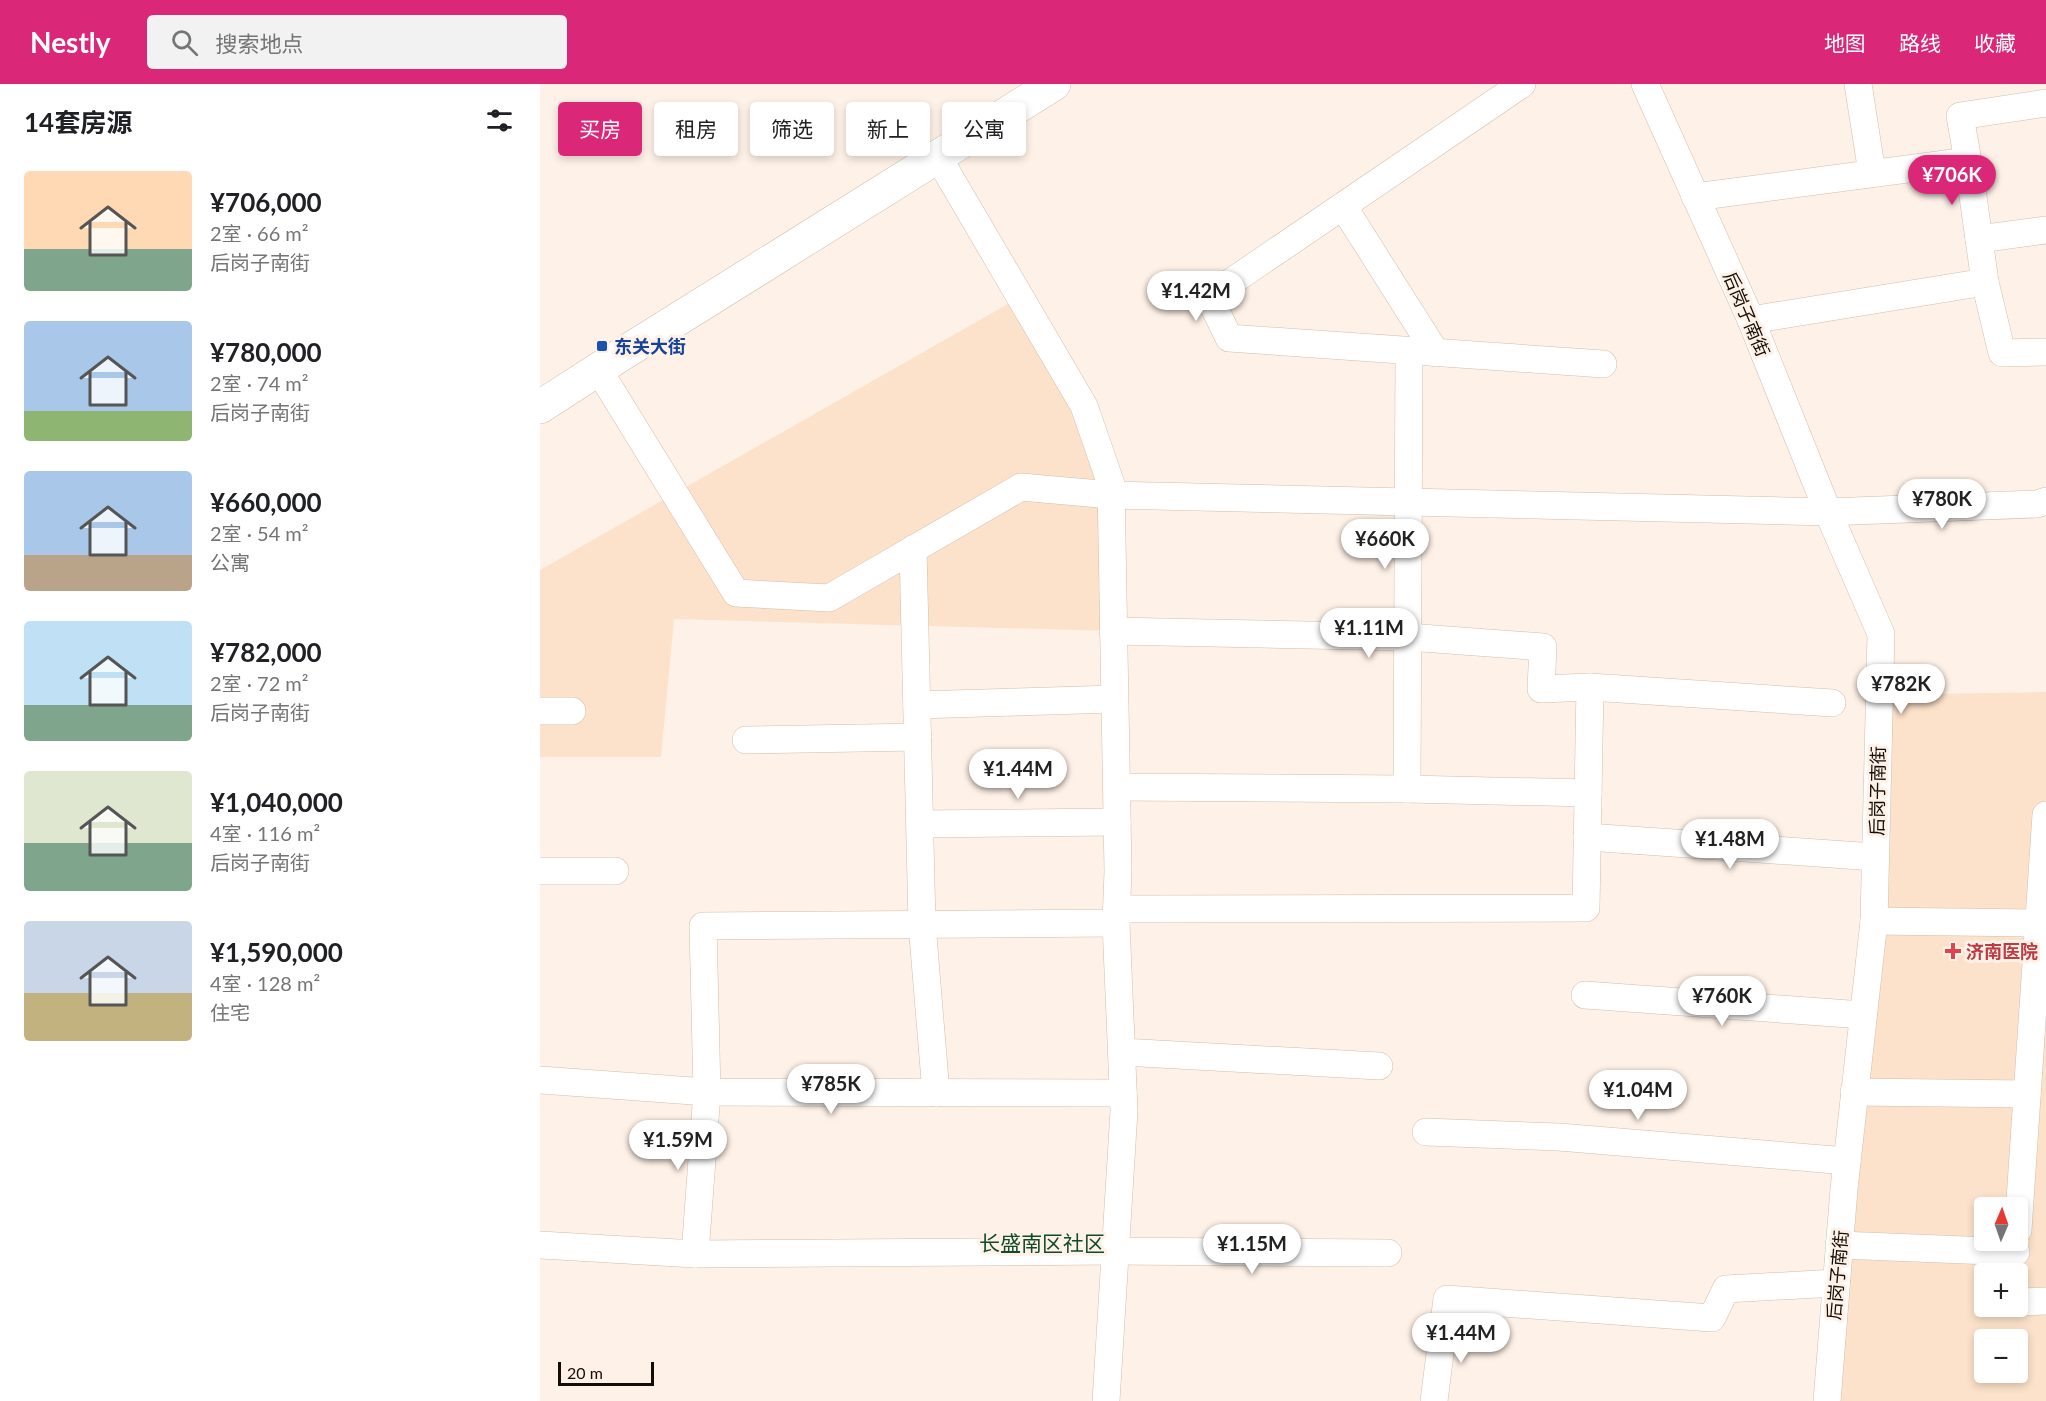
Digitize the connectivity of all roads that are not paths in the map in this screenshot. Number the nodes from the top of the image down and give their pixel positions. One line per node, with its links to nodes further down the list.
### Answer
1 (1054, 84): 6 (main road)
2 (1522, 84): 10 (street)
3 (1645, 84): 9 (street, 后岗子南街)
4 (1858, 84): 8 (street)
5 (2046, 103): 7 (street)
6 (938, 156): 19 (main road); 21 (street)
7 (1968, 161): 8 (street); 12 (street)
8 (1872, 173): 9 (street)
9 (1695, 197): 14 (street, 后岗子南街)
10 (1343, 206): 15 (street); 17 (street)
11 (2046, 230): 12 (street)
12 (1979, 238): 13 (street)
13 (1985, 282): 14 (street); 16 (street)
14 (1750, 320): 23 (street, 后岗子南街)
15 (1409, 351): 17 (street); 26 (street)
16 (2046, 352)
17 (1436, 353): 18 (street)
18 (1603, 364)
19 (598, 369): 20 (main road); 24 (street)
20 (540, 407)
21 (1111, 495): 23 (street); 24 (street); 25 (street)
22 (2046, 501): 23 (street)
23 (1828, 512): 42 (street, 后岗子南街)
24 (913, 549): 30 (street)
25 (1113, 631): 26 (street); 28 (street)
26 (1408, 637): 27 (street); 36 (street)
27 (1590, 687): 29 (street); 37 (street)
28 (1114, 699): 30 (street); 35 (street)
29 (1832, 703)
30 (917, 705): 33 (street)
31 (540, 711): 32 (street)
32 (572, 711)
33 (918, 738): 34 (street); 40 (street)
34 (746, 741)
35 (1116, 787): 36 (street); 39 (street)
36 (1407, 789): 37 (street)
37 (1588, 793): 41 (street)
38 (2046, 815): 47 (street)
39 (1118, 822): 40 (street); 45 (street)
40 (920, 824): 48 (street)
41 (1587, 837): 42 (street); 45 (street)
42 (1875, 857): 46 (street, 后岗子南街)
43 (540, 871): 44 (street)
44 (615, 871)
45 (1117, 916): 48 (street); 51 (street)
46 (1874, 921): 47 (street); 50 (street, 后岗子南街)
47 (2038, 923): 58 (street)
48 (922, 924): 54 (street); 56 (street)
49 (1585, 995): 50 (street)
50 (1863, 1015): 55 (street, 后岗子南街)
51 (1122, 1052): 52 (street); 57 (street)
52 (1379, 1066)
53 (540, 1080): 54 (street)
54 (707, 1092): 56 (street); 67 (street)
55 (1854, 1092): 58 (street); 60 (street, 后岗子南街)
56 (936, 1093): 57 (street)
57 (1123, 1093): 65 (street)
58 (2027, 1094): 61 (street)
59 (1426, 1132): 60 (street)
60 (1847, 1161): 63 (street, 后岗子南街)
61 (2020, 1197)
62 (540, 1245): 67 (street)
63 (1839, 1245): 64 (street); 68 (street, 后岗子南街)
64 (1974, 1248)
65 (1115, 1251): 66 (street); 67 (street); 71 (street)
66 (1388, 1253)
67 (695, 1254)
68 (1836, 1283): 72 (street); 73 (street, 后岗子南街)
69 (2046, 1301): 70 (street)
70 (2028, 1302)
71 (1106, 1401)
72 (1434, 1401)
73 (1827, 1401)

